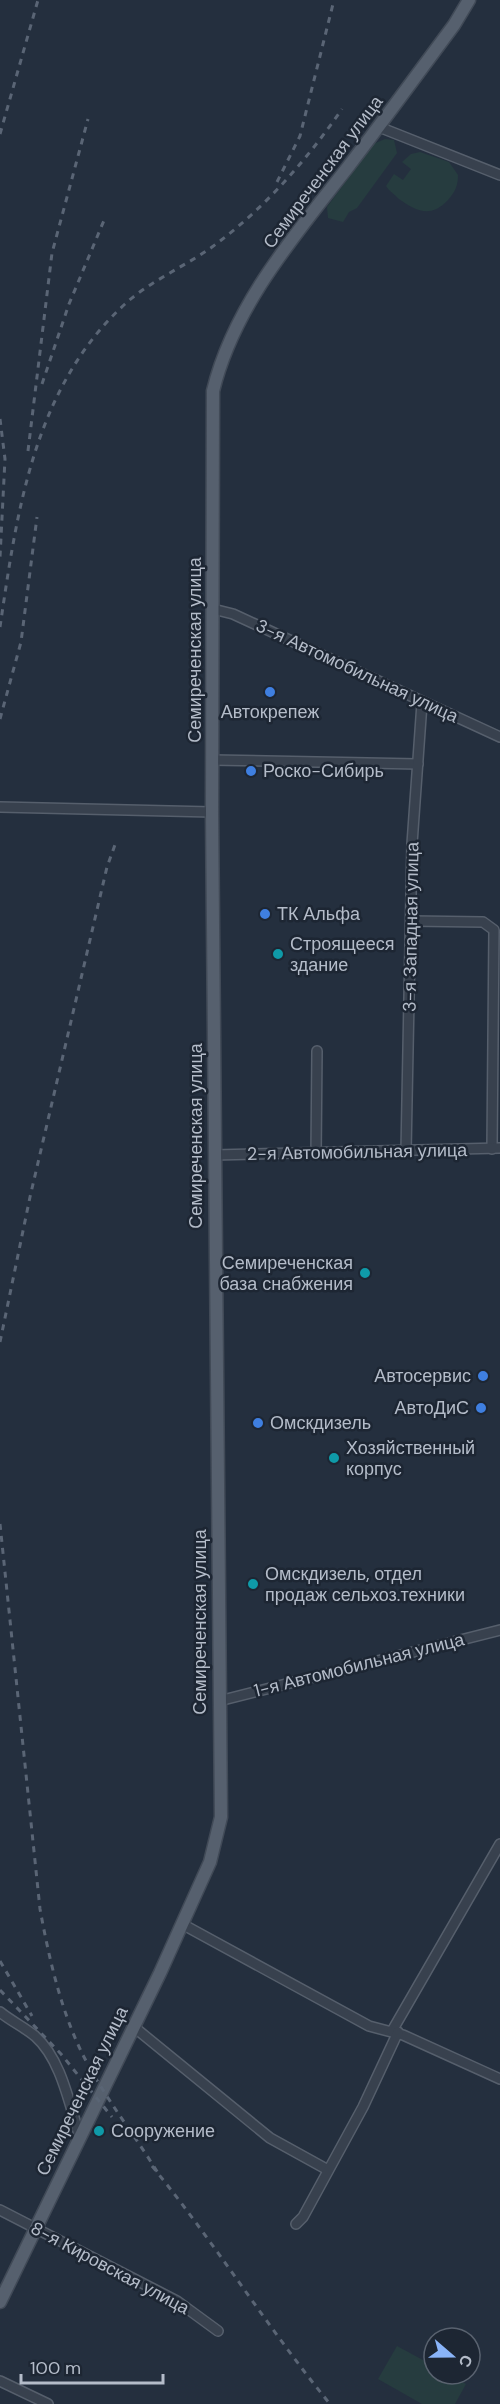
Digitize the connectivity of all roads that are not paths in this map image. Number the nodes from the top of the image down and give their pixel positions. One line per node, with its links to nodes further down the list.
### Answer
1 (469, 0): 2 (main road, Семиреченская улица)
2 (379, 127): 3 (street); 4 (main road, Семиреченская улица)
3 (500, 175)
4 (213, 609): 5 (street, 3-я Автомобильная улица); 7 (main road, Семиреченская улица)
5 (422, 703): 6 (street, 3-я Автомобильная улица); 8 (street, 3-я Западная улица)
6 (500, 736)
7 (212, 760): 8 (street); 10 (main road, Семиреченская улица)
8 (418, 764): 11 (street, 3-я Западная улица)
9 (0, 807): 10 (street)
10 (212, 812): 15 (main road, Семиреченская улица)
11 (412, 921): 13 (street); 14 (street, 3-я Западная улица)
12 (317, 1051): 16 (street)
13 (496, 1149): 14 (street, 2-я Автомобильная улица)
14 (406, 1152): 16 (street, 2-я Автомобильная улица)
15 (214, 1155): 16 (street, 2-я Автомобильная улица); 18 (main road, Семиреченская улица)
16 (316, 1155)
17 (500, 1629): 18 (street, 1-я Автомобильная улица)
18 (219, 1701): 20 (main road, Семиреченская улица)
19 (500, 1844): 23 (street)
20 (182, 1924): 22 (main road, Семиреченская улица); 23 (street)
21 (0, 2012): 25 (street)
22 (134, 2027): 25 (main road, Семиреченская улица); 26 (street)
23 (395, 2032): 24 (street); 26 (street)
24 (500, 2079)
25 (79, 2134): 29 (main road, Семиреченская улица)
26 (328, 2170): 28 (street)
27 (0, 2210): 29 (street, 8-я Кировская улица)
28 (296, 2224)
29 (35, 2228): 30 (main road, Семиреченская улица); 31 (street, 8-я Кировская улица)
30 (0, 2302)
31 (218, 2331)
32 (0, 2381): 33 (street)
33 (48, 2404)

